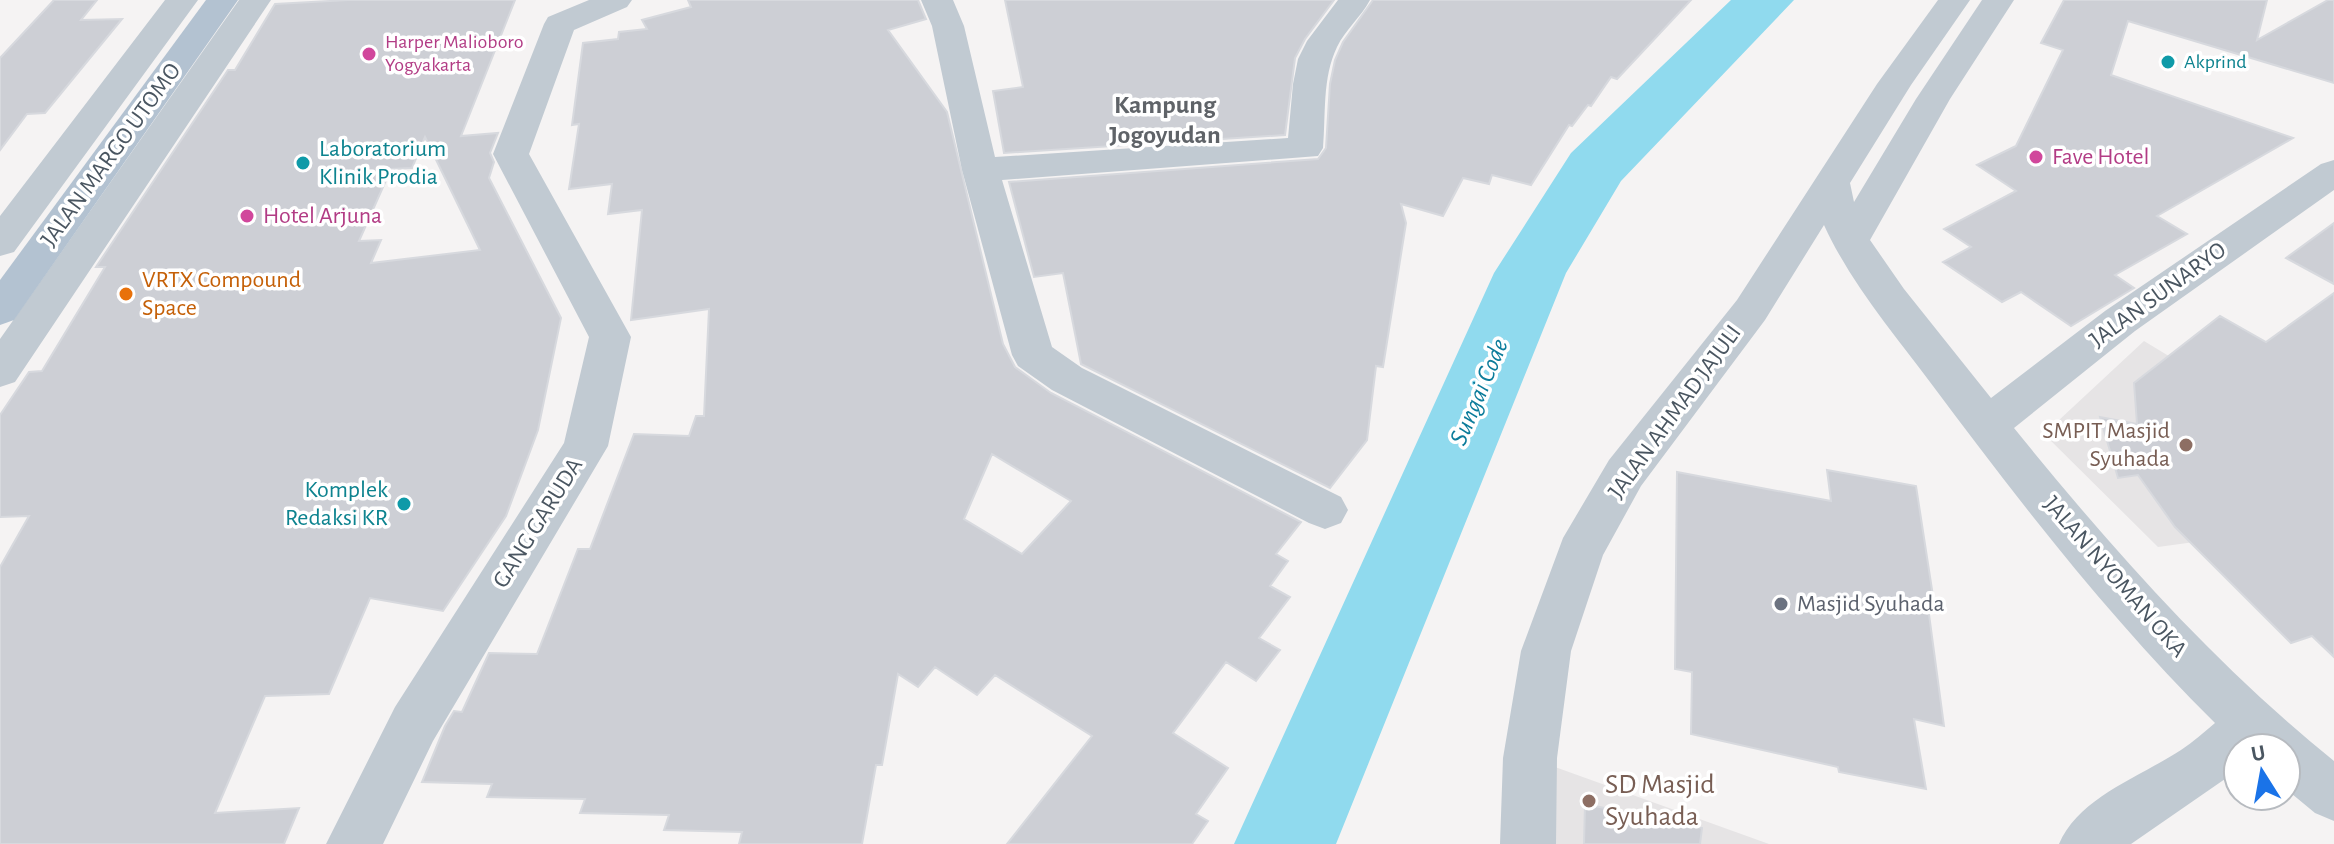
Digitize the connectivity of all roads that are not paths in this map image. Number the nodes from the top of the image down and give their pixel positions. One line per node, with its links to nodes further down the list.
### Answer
1 (182, 0): 11 (street, JALAN MARGO UTOMO)
2 (222, 0): 10 (main road, JALAN MARGO UTOMO)
3 (255, 0): 22 (street)
4 (616, 0): 29 (street, GANG GARUDA)
5 (937, 0): 16 (street)
6 (1354, 0): 16 (street)
7 (1998, 0): 9 (street)
8 (1946, 12): 9 (street); 12 (street)
9 (1974, 36): 13 (street)
10 (185, 51): 11 (main road); 14 (main road, JALAN MARGO UTOMO)
11 (143, 53): 15 (street, JALAN MARGO UTOMO)
12 (1894, 84): 13 (street); 18 (street)
13 (1933, 99): 19 (street)
14 (108, 159): 15 (main road); 21 (main road, JALAN MARGO UTOMO)
15 (61, 161): 20 (street, JALAN MARGO UTOMO)
16 (980, 170): 24 (street)
17 (2334, 172): 23 (street, JALAN SUNARYO)
18 (1832, 184): 19 (street, JALAN NYOMAN OKA); 30 (street, JALAN AHMAD JAJULI)
19 (1851, 240): 23 (street, JALAN NYOMAN OKA)
20 (0, 243)
21 (0, 310)
22 (0, 371)
23 (1987, 425): 25 (street, JALAN NYOMAN OKA)
24 (1325, 510)
25 (2261, 732)
26 (2222, 760): 31 (street)
27 (2302, 768): 28 (street, JALAN NYOMAN OKA)
28 (2334, 795)
29 (354, 844)
30 (1528, 844)
31 (2087, 844)

